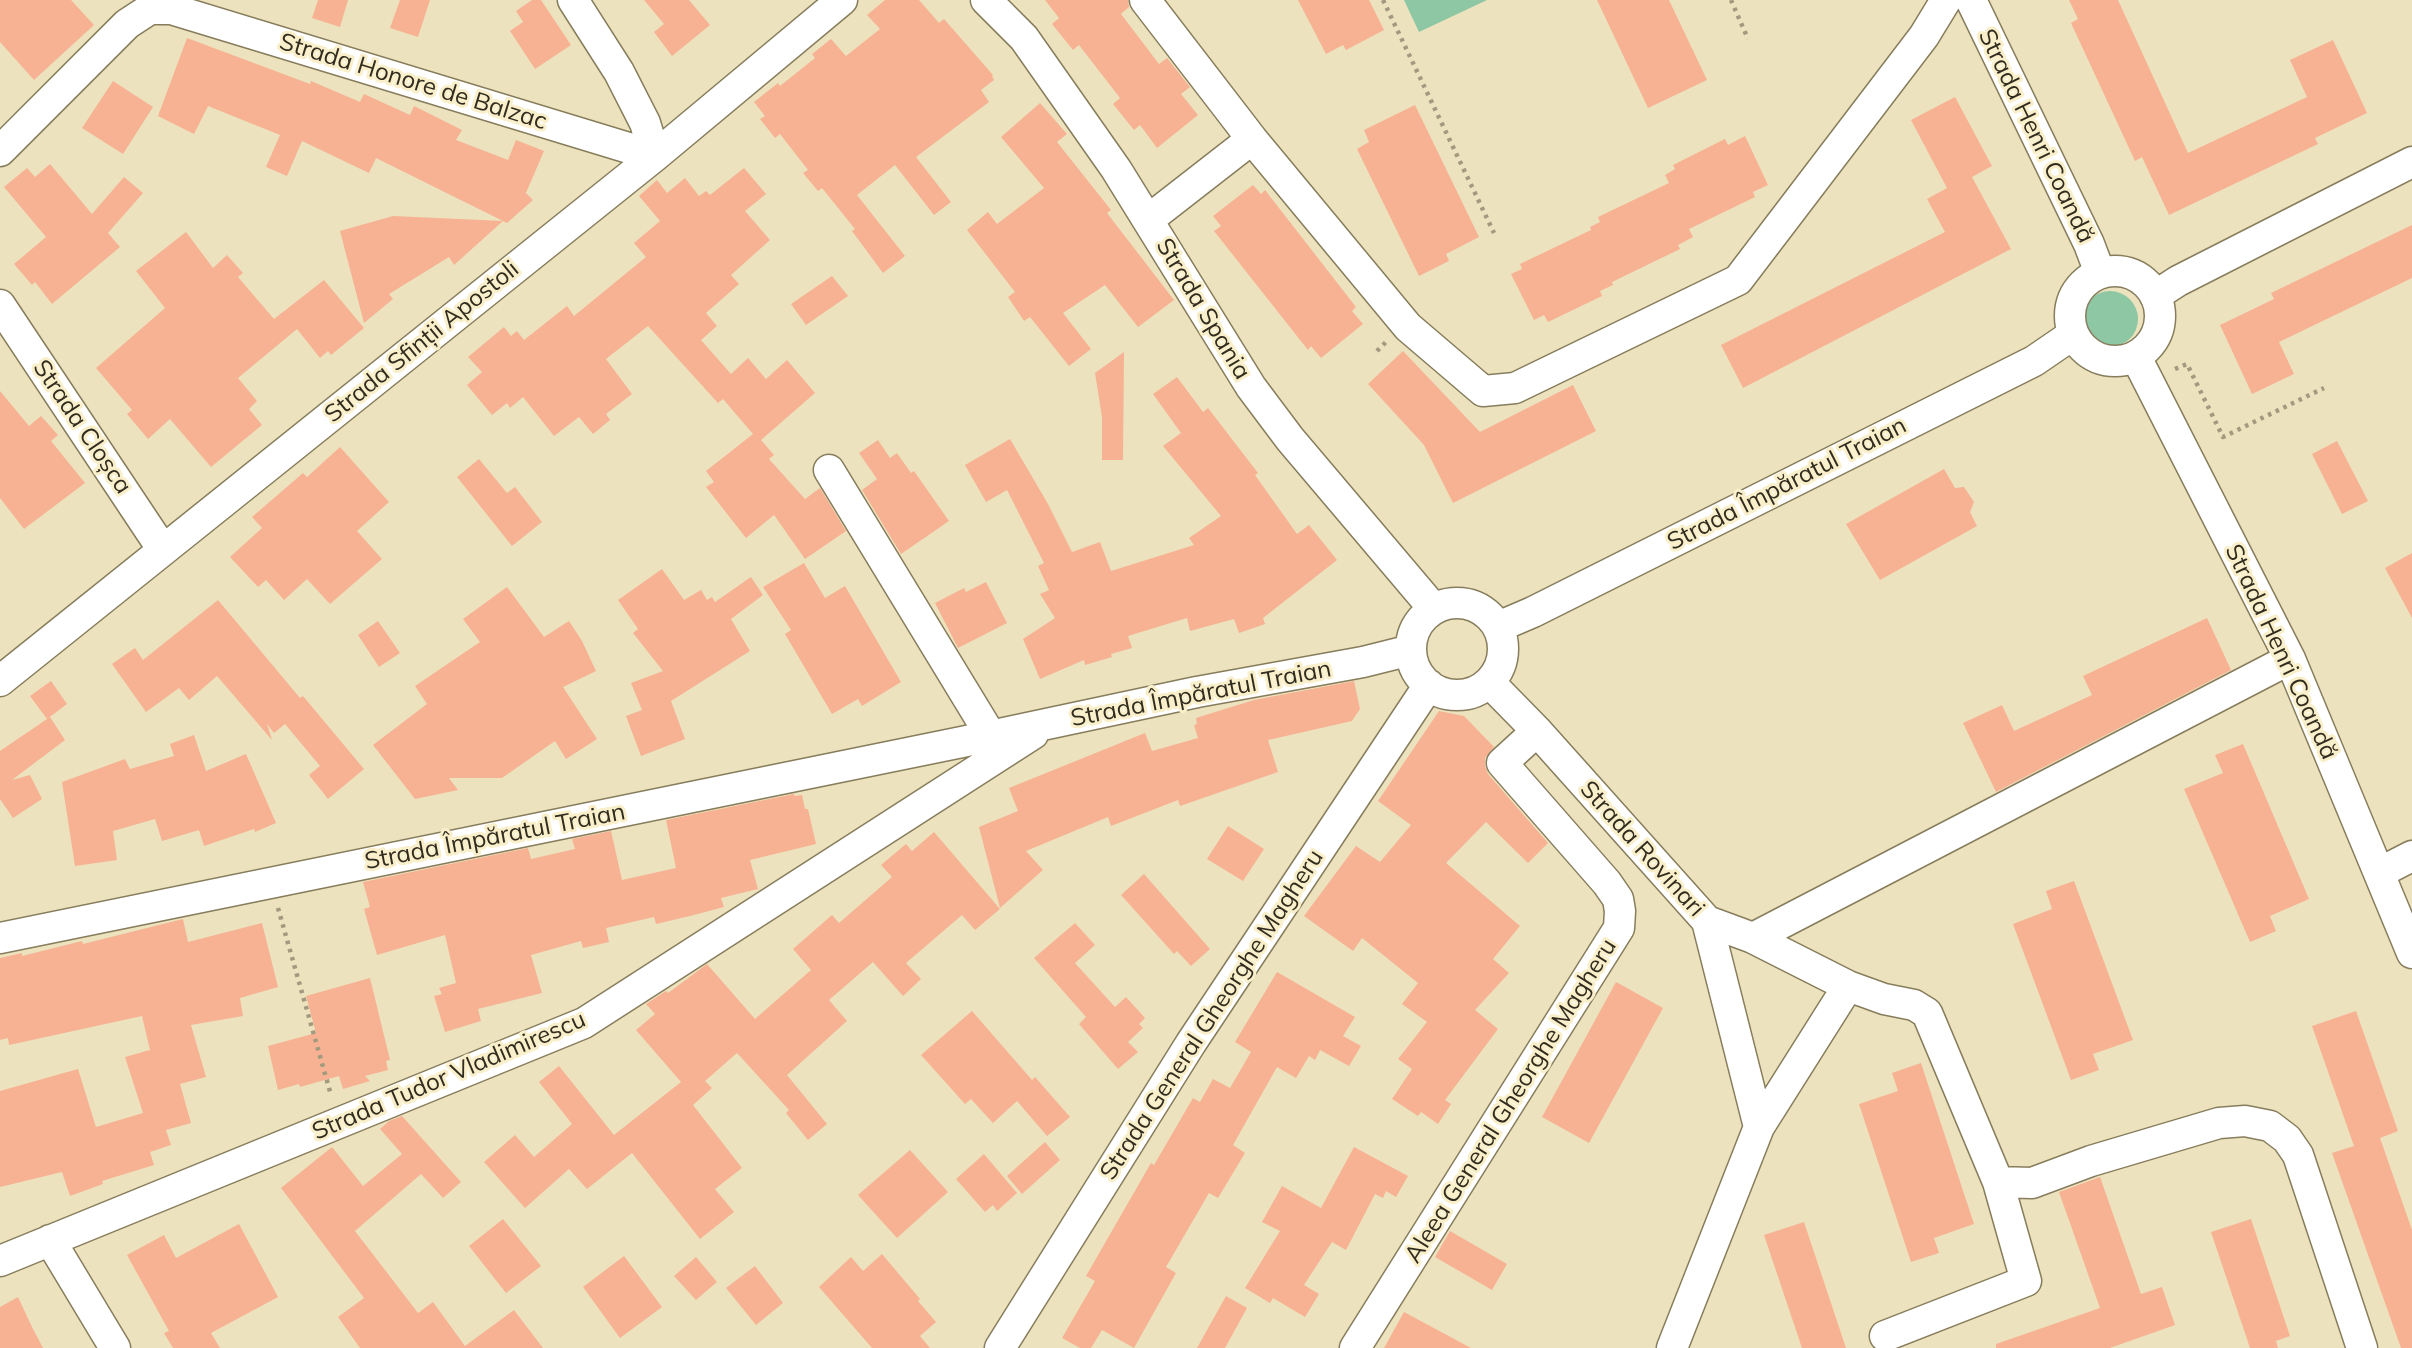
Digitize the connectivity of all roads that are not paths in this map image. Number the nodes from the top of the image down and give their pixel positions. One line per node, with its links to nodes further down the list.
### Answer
1 (573, 0): 9 (street)
2 (842, 0): 9 (street, Strada Sfinții Apostoli)
3 (986, 0): 11 (street, Strada Spania)
4 (1145, 0): 7 (street)
5 (1946, 0): 7 (street)
6 (1971, 0): 12 (street, Strada Henri Coandă)
7 (1252, 139): 11 (street)
8 (0, 151): 9 (street, Strada Honore de Balzac)
9 (655, 156): 18 (street, Strada Sfinții Apostoli)
10 (2412, 162): 13 (street)
11 (1148, 220): 19 (street, Strada Spania)
12 (2100, 273): 13 (street); 15 (street)
13 (2155, 296): 16 (street)
14 (0, 305): 18 (street, Strada Cloșca)
15 (2073, 335): 16 (street); 20 (street, Strada Împăratul Traian)
16 (2142, 369): 22 (street, Strada Henri Coandă)
17 (829, 470): 28 (street)
18 (163, 550): 23 (street, Strada Sfinții Apostoli)
19 (1434, 609): 20 (street); 21 (street)
20 (1498, 627): 24 (street)
21 (1411, 650): 25 (street); 26 (street, Strada Împăratul Traian)
22 (2290, 659): 30 (street, Strada Henri Coandă); 33 (street)
23 (0, 681)
24 (1489, 682): 25 (street); 27 (street, Strada Rovinari)
25 (1429, 685): 42 (street, Strada General Gheorghe Magheru)
26 (1048, 724): 28 (street, Strada Împăratul Traian); 38 (street, Strada Tudor Vladimirescu)
27 (1538, 732): 31 (street, Strada Rovinari); 43 (street, Aleea General Gheorghe Magheru)
28 (991, 736): 32 (street, Strada Împăratul Traian)
29 (2412, 856): 30 (street)
30 (2379, 873): 34 (street, Strada Henri Coandă)
31 (1707, 921): 33 (street); 36 (street, Strada Rovinari)
32 (0, 938)
33 (1753, 938): 35 (street)
34 (2412, 953)
35 (1848, 986): 36 (street); 37 (street)
36 (1759, 1127): 44 (street)
37 (1998, 1182): 40 (street); 45 (street)
38 (50, 1240): 39 (street, Strada Tudor Vladimirescu); 41 (street)
39 (0, 1261)
40 (1885, 1336)
41 (115, 1348)
42 (1000, 1348)
43 (1355, 1348)
44 (1672, 1348)
45 (2362, 1348)

